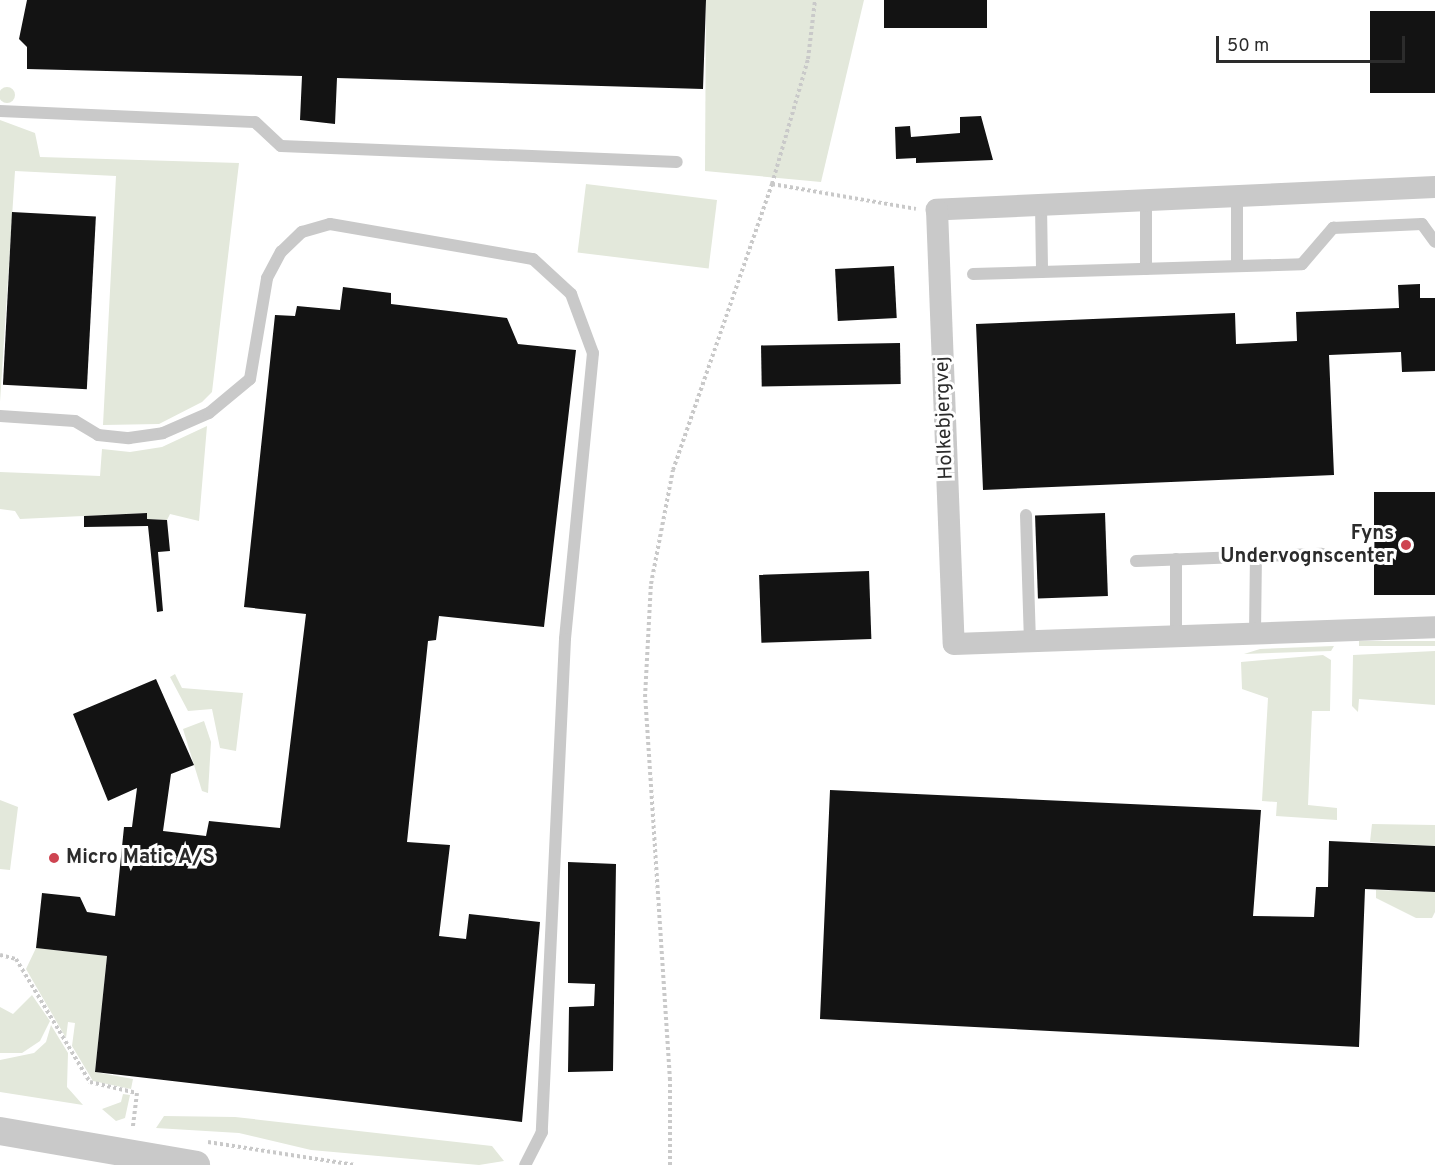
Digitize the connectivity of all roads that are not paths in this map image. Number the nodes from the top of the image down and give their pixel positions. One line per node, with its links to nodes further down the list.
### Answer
1 (0, 111): 2 (lane)
2 (677, 162)
3 (1435, 187): 4 (street)
4 (1236, 196): 5 (street); 8 (lane)
5 (1146, 200): 6 (street); 9 (lane)
6 (1041, 205): 10 (lane); 21 (street, Holkebjergvej)
7 (1435, 242): 8 (lane)
8 (1238, 266): 9 (lane)
9 (1146, 269): 10 (lane)
10 (1042, 272): 11 (lane)
11 (973, 274)
12 (0, 417): 24 (lane)
13 (1026, 515): 21 (lane)
14 (1322, 554): 15 (lane)
15 (1256, 557): 16 (lane); 19 (lane)
16 (1176, 559): 17 (lane); 20 (lane)
17 (1136, 561)
18 (1435, 627): 19 (street, Holkebjergvej)
19 (1255, 634): 20 (street, Holkebjergvej)
20 (1176, 636): 21 (street, Holkebjergvej)
21 (1030, 641)
22 (0, 1131): 23 (street)
23 (178, 1164)
24 (525, 1165)

